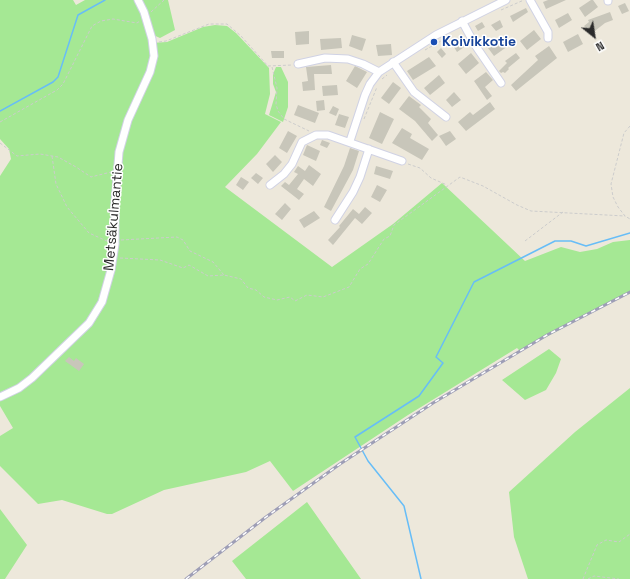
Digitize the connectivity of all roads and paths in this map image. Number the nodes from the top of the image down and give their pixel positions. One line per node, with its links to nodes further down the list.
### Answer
1 (138, 0): 7 (street, Metsäkulmantie)
2 (164, 0): 7 (path)
3 (506, 0): 8 (street)
4 (524, 0): 6 (path)
5 (530, 0): 10 (street)
6 (497, 12)
7 (146, 18): 11 (street, Metsäkulmantie); 19 (path)
8 (462, 21): 14 (street); 17 (street)
9 (453, 34): 12 (path)
10 (548, 38)
11 (152, 42): 15 (path); 28 (street, Metsäkulmantie)
12 (422, 52)
13 (298, 64): 15 (path); 16 (street)
14 (394, 65): 16 (street); 18 (street); 20 (path)
15 (272, 66): 22 (path)
16 (379, 72): 24 (street)
17 (501, 83)
18 (446, 117)
19 (0, 122)
20 (363, 123)
21 (630, 126): 32 (path)
22 (316, 135): 24 (street); 29 (street)
23 (0, 142): 26 (path)
24 (350, 142): 25 (street)
25 (369, 149): 27 (street); 34 (street)
26 (52, 156): 28 (path); 36 (path)
27 (402, 161): 30 (path)
28 (118, 171): 36 (street, Metsäkulmantie)
29 (270, 185)
30 (447, 185): 31 (path); 38 (path)
31 (563, 212): 32 (path); 35 (path)
32 (624, 216): 33 (path)
33 (630, 219)
34 (335, 220)
35 (525, 241)
36 (115, 242): 37 (street, Metsäkulmantie); 38 (path)
37 (113, 254): 38 (path); 39 (street, Metsäkulmantie)
38 (224, 275)
39 (0, 397)
40 (630, 534): 41 (path)
41 (583, 579)
42 (588, 579): 43 (path)
43 (619, 579)

